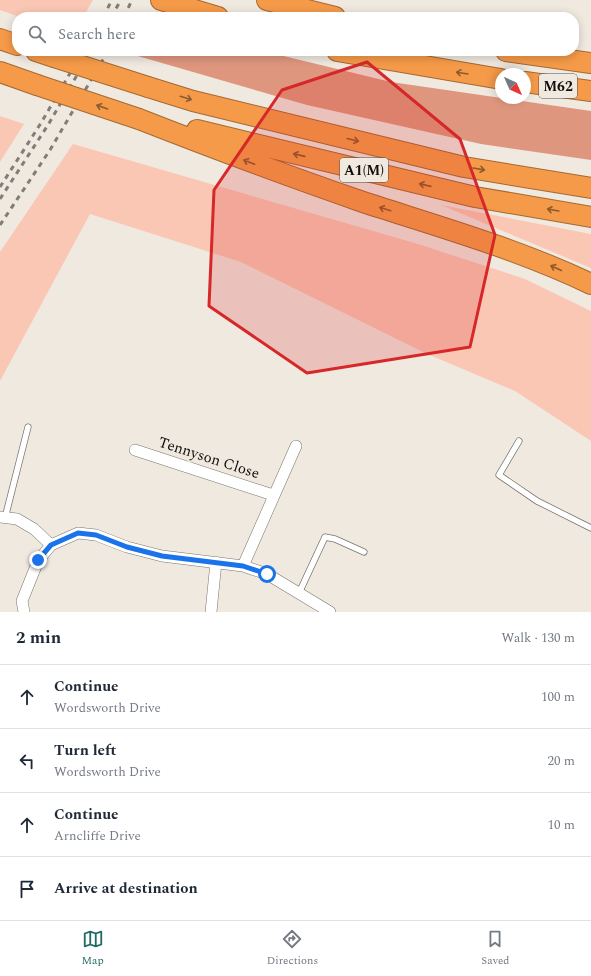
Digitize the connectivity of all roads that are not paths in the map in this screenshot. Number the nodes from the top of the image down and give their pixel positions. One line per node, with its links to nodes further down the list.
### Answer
1 (161, 0): 3 (highway)
2 (267, 0): 4 (highway)
3 (201, 12)
4 (314, 12)
5 (0, 39): 6 (highway)
6 (12, 43)
7 (51, 56): 16 (highway, A1(M), one-way to 16, bridge)
8 (366, 56): 12 (highway, one-way to 8)
9 (541, 56): 10 (highway, M62)
10 (591, 63)
11 (0, 72): 15 (highway, A1(M), one-way to 11, bridge)
12 (495, 78)
13 (531, 83): 14 (highway, M62)
14 (591, 91)
15 (139, 119): 17 (highway, A1(M), one-way to 15); 18 (highway, one-way to 15)
16 (591, 188)
17 (591, 217)
18 (591, 284)
19 (28, 427): 24 (lane)
20 (519, 441): 25 (lane)
21 (296, 446): 23 (street)
22 (135, 450): 23 (street, Tennyson Close)
23 (273, 495): 29 (street)
24 (2, 517): 26 (street)
25 (591, 528)
26 (51, 545): 28 (street); 31 (street)
27 (364, 552): 30 (lane)
28 (216, 562): 29 (street); 32 (street)
29 (243, 566): 30 (street)
30 (298, 593): 33 (street)
31 (24, 612)
32 (211, 612)
33 (330, 612)

